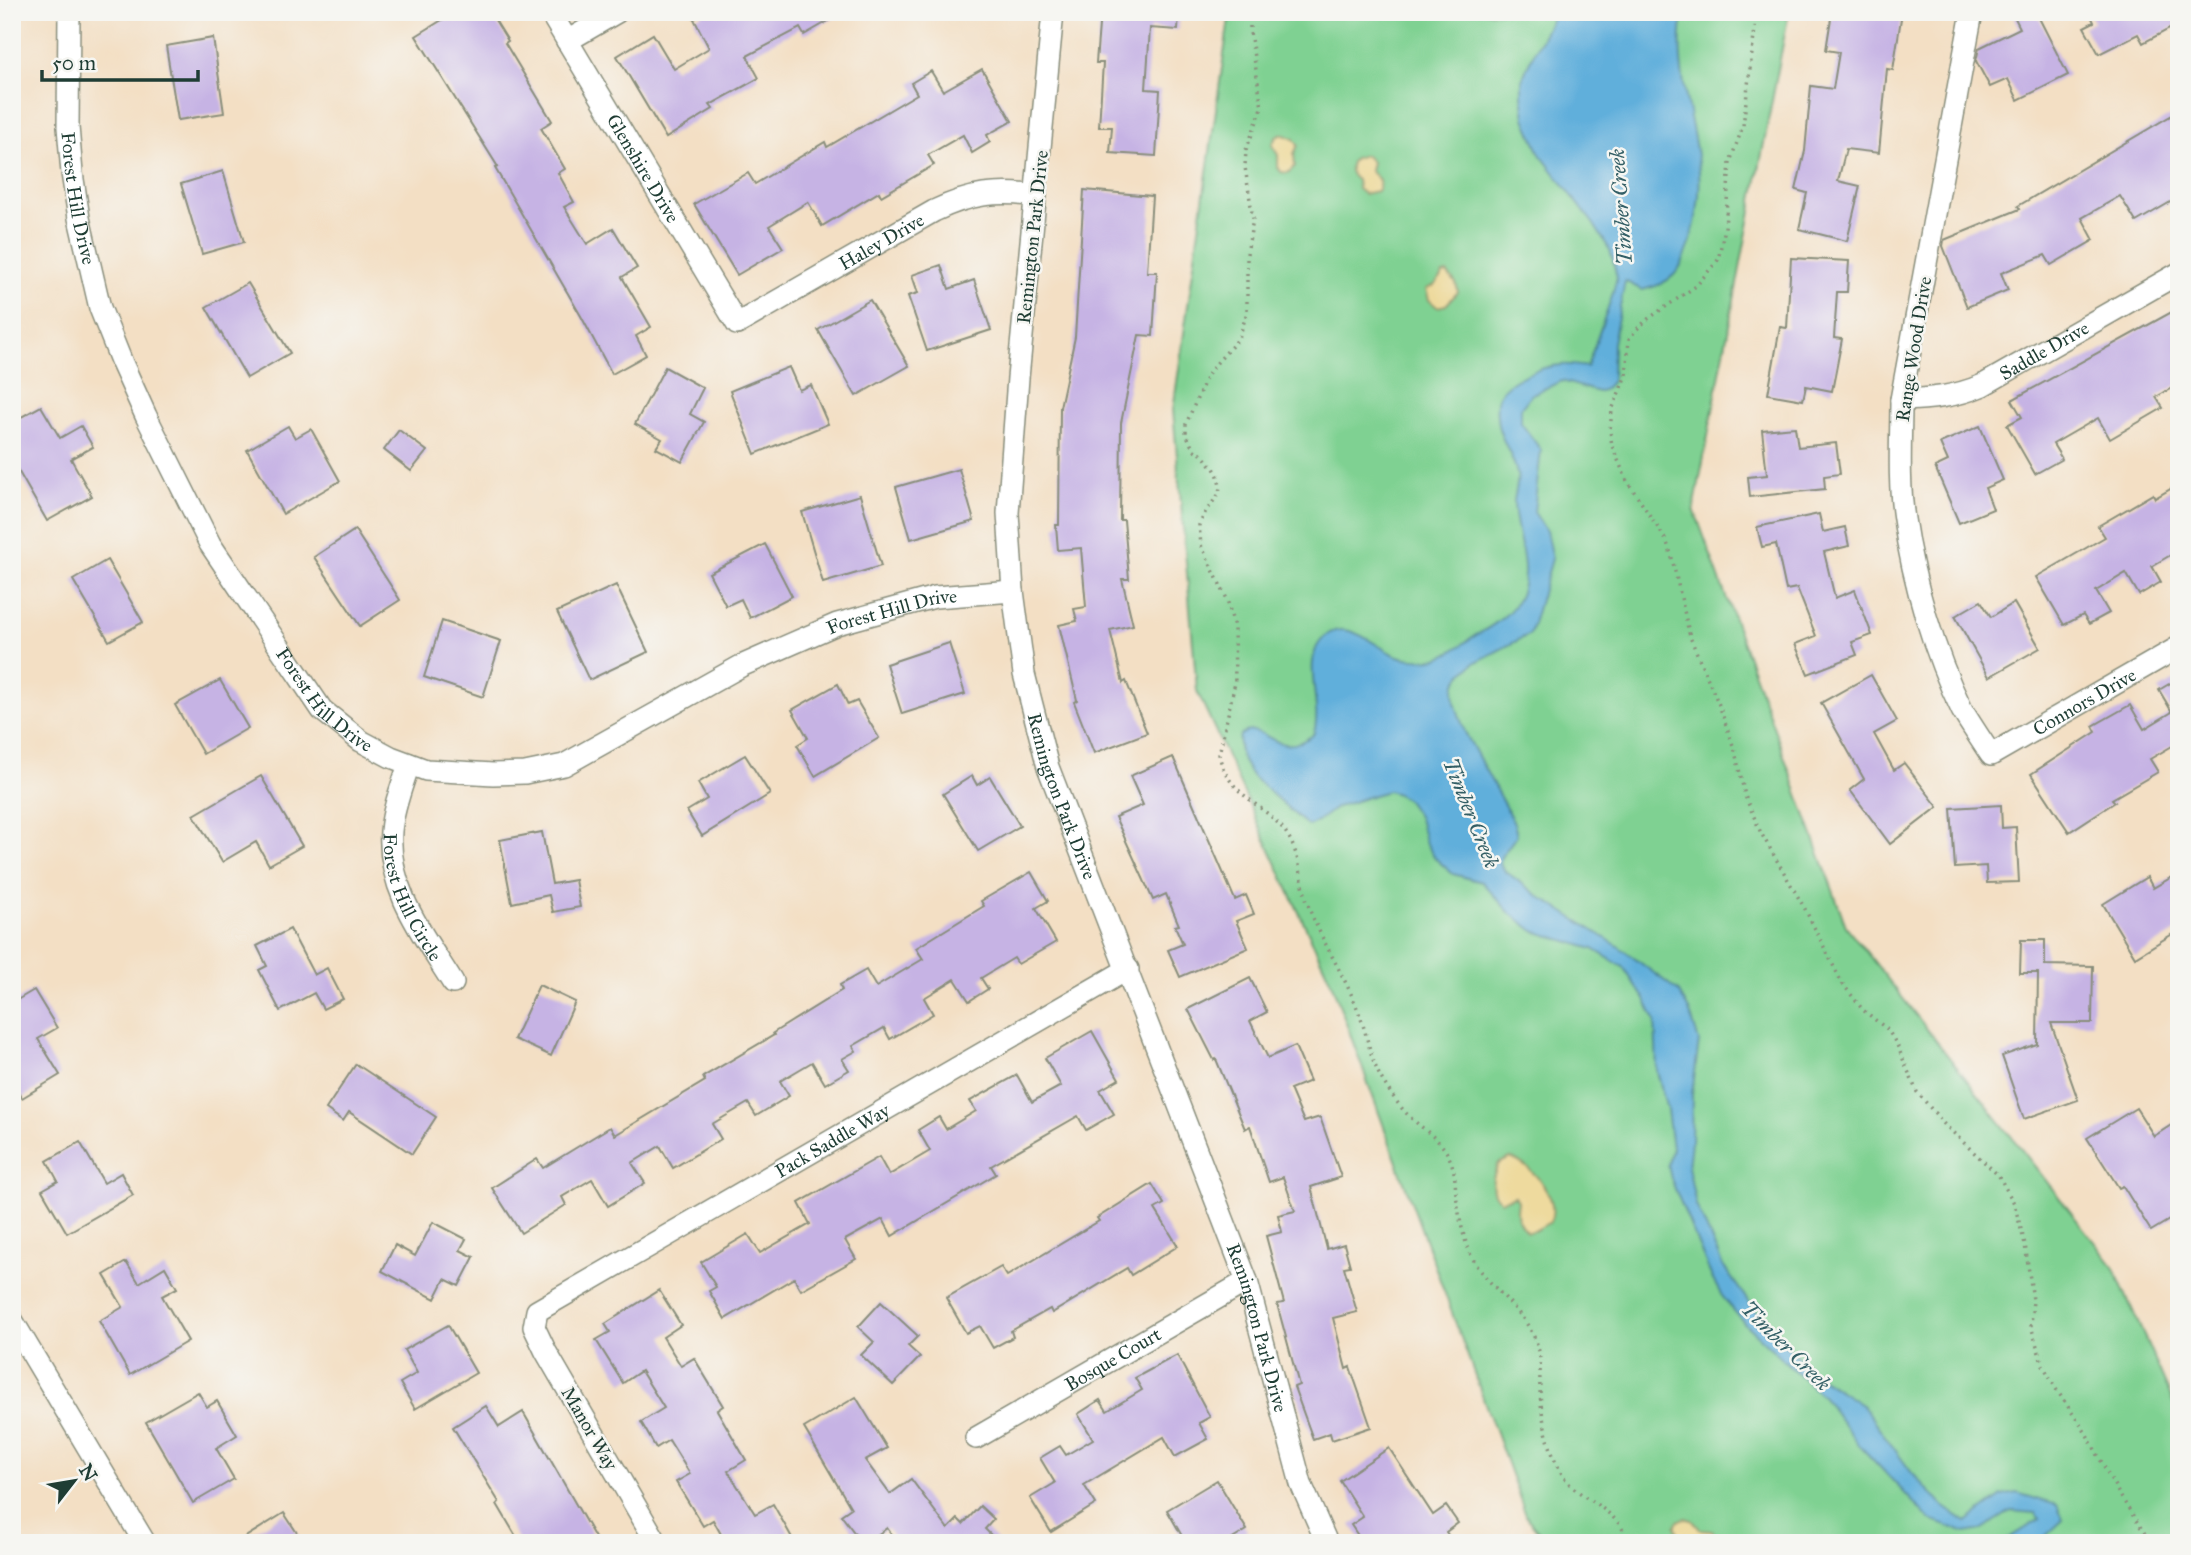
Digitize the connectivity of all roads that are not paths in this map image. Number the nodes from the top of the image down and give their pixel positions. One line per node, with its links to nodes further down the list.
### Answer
1 (69, 12): 14 (street, Forest Hill Drive)
2 (550, 12): 6 (street, Glenshire Drive)
3 (617, 12): 6 (street)
4 (1053, 12): 7 (street, Remington Park Drive)
5 (1972, 12): 10 (street, Range Wood Drive)
6 (567, 41): 9 (street, Glenshire Drive)
7 (1036, 196): 9 (street, Haley Drive); 11 (street, Remington Park Drive)
8 (2179, 273): 10 (street, Saddle Drive)
9 (737, 324)
10 (1901, 400): 13 (street, Range Wood Drive)
11 (1013, 591): 14 (street, Forest Hill Drive); 15 (street, Remington Park Drive)
12 (2179, 647): 13 (street, Connors Drive)
13 (1991, 755)
14 (409, 764): 16 (street, Forest Hill Circle)
15 (1128, 969): 17 (street, Remington Park Drive); 18 (street, Pack Saddle Way)
16 (453, 983)
17 (1247, 1281): 20 (street, Bosque Court); 23 (street, Remington Park Drive)
18 (537, 1311): 22 (street, Manor Way)
19 (12, 1320): 21 (street)
20 (976, 1438)
21 (145, 1543)
22 (657, 1543)
23 (1326, 1543)

